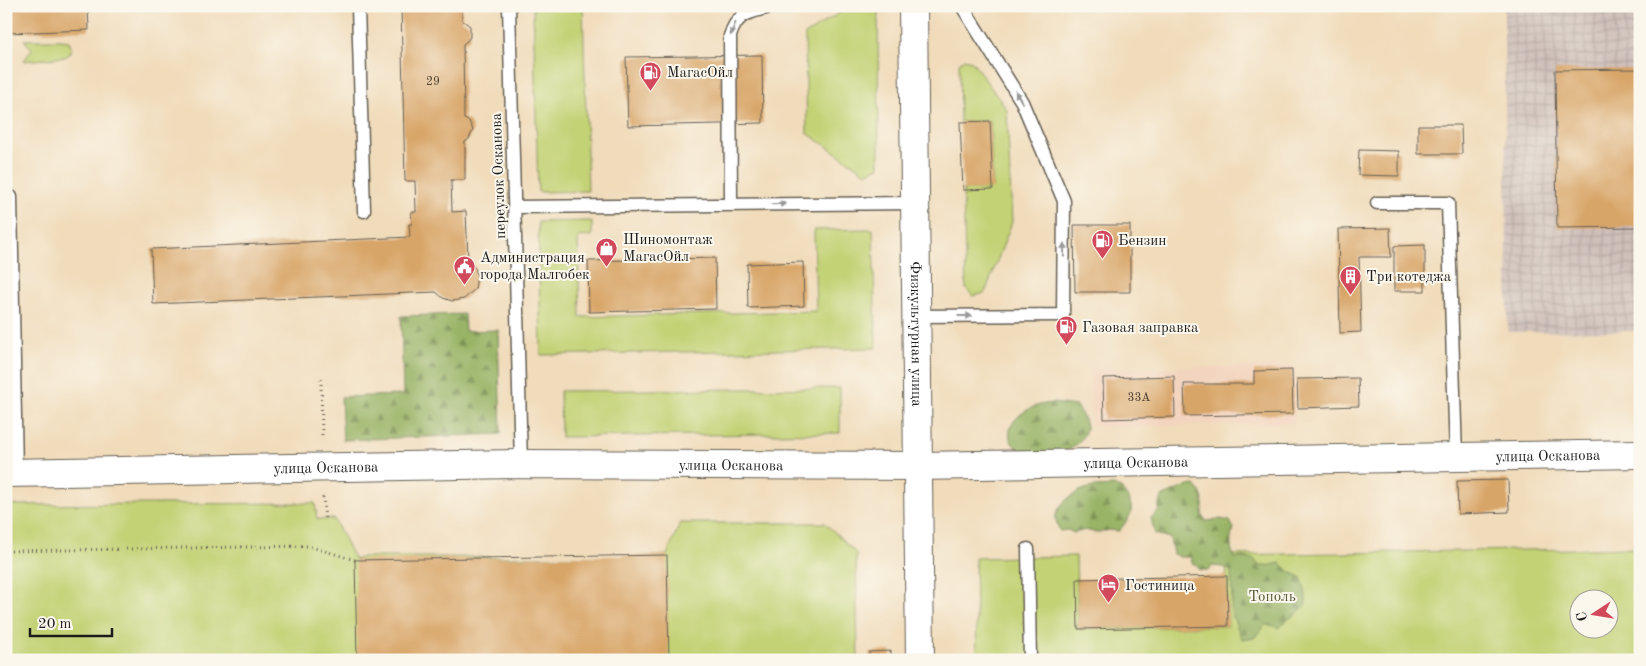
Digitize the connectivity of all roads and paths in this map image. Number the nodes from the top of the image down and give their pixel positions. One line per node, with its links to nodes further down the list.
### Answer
1 (358, 6): 11 (lane)
2 (509, 6): 10 (lane, переулок Осканова)
3 (772, 6): 9 (lane, one-way to 9)
4 (913, 6): 7 (street, Физкультурная улица)
5 (962, 6): 12 (lane, one-way to 5)
6 (11, 197): 19 (lane)
7 (915, 203): 9 (lane, one-way to 7); 12 (street, Физкультурная улица)
8 (1377, 203): 16 (lane)
9 (731, 204): 10 (lane)
10 (515, 208): 17 (lane, переулок Осканова)
11 (364, 211)
12 (916, 316): 18 (street, Физкультурная улица)
13 (321, 379): 14 (path)
14 (322, 435)
15 (1640, 454): 16 (street, улица Осканова)
16 (1456, 456): 18 (street, улица Осканова)
17 (521, 464): 18 (street, улица Осканова); 19 (street, улица Осканова)
18 (918, 466): 25 (street, Физкультурная улица)
19 (11, 472)
20 (324, 496): 21 (path)
21 (325, 519)
22 (1028, 549): 26 (lane)
23 (6, 551): 24 (path)
24 (355, 560)
25 (920, 660)
26 (1030, 660)

